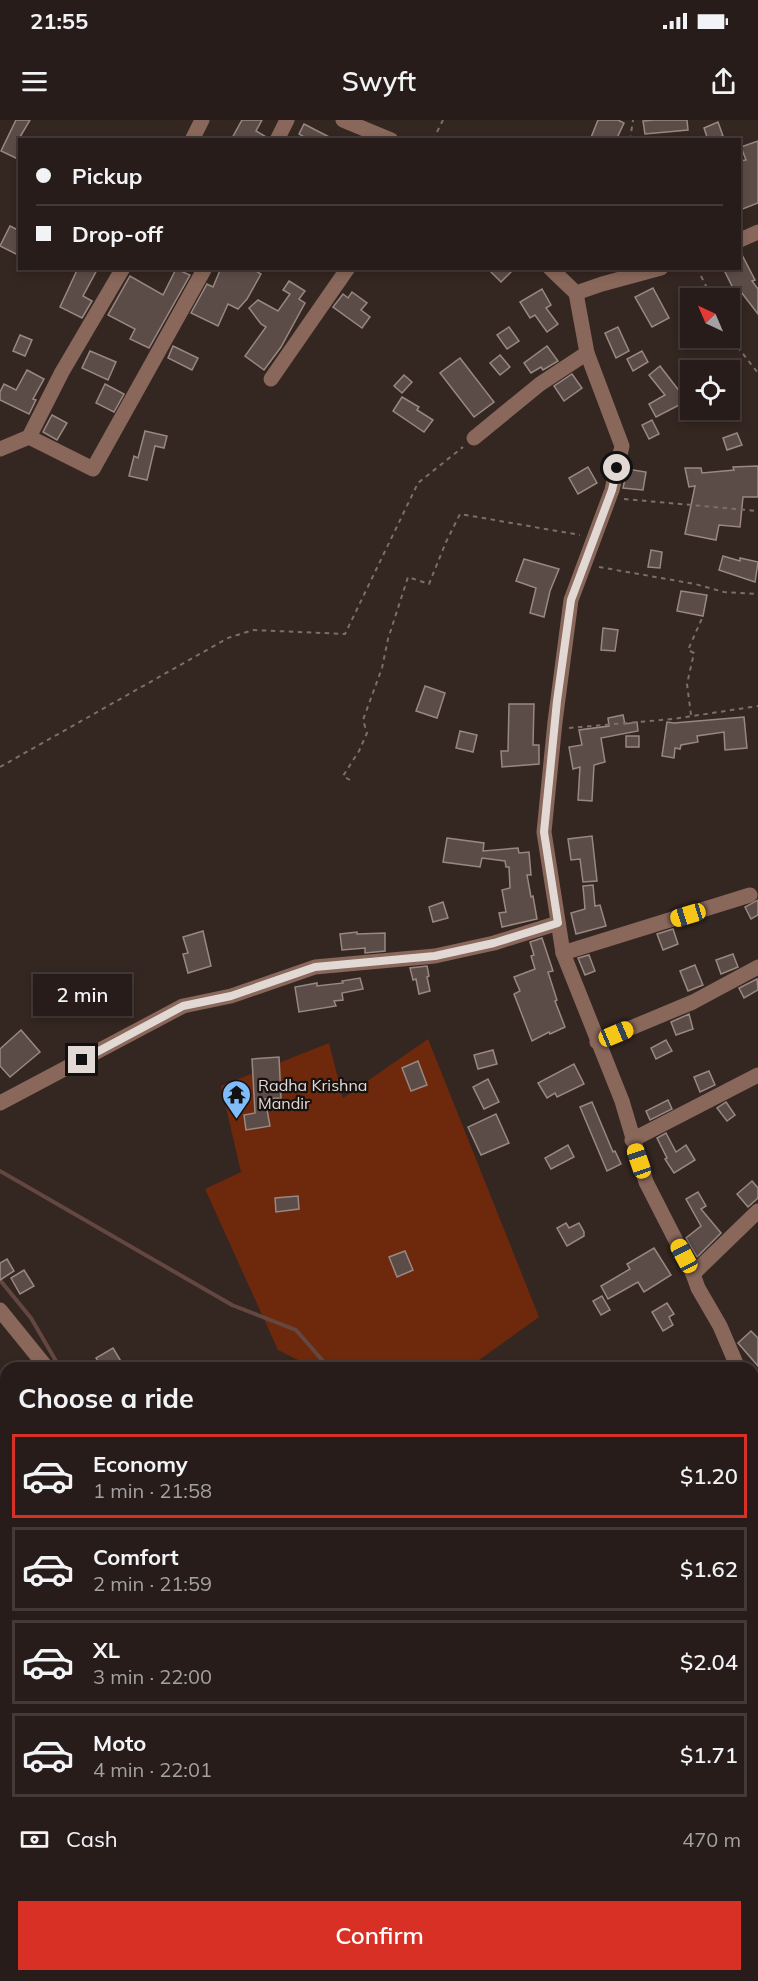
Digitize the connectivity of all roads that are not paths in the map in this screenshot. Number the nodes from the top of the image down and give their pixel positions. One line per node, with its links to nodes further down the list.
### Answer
1 (202, 120): 4 (street)
2 (287, 120): 5 (street)
3 (343, 120): 6 (street)
4 (193, 138)
5 (278, 138)
6 (387, 138)
7 (758, 232): 8 (street)
8 (741, 240)
9 (122, 270): 17 (street)
10 (204, 270): 17 (street)
11 (347, 270): 16 (street)
12 (552, 270): 14 (street)
13 (654, 270): 14 (street)
14 (576, 293): 15 (street)
15 (587, 353): 18 (street); 21 (street)
16 (271, 379)
17 (29, 437): 19 (street)
18 (474, 438)
19 (0, 449)
20 (750, 895): 22 (street)
21 (558, 923): 22 (street); 26 (street)
22 (563, 953): 24 (street)
23 (758, 967): 24 (street)
24 (597, 1042): 27 (street)
25 (758, 1075): 27 (street)
26 (0, 1103)
27 (632, 1140): 29 (street)
28 (758, 1211): 29 (street)
29 (693, 1274): 32 (street)
30 (0, 1310): 31 (street)
31 (42, 1362)
32 (735, 1362)

